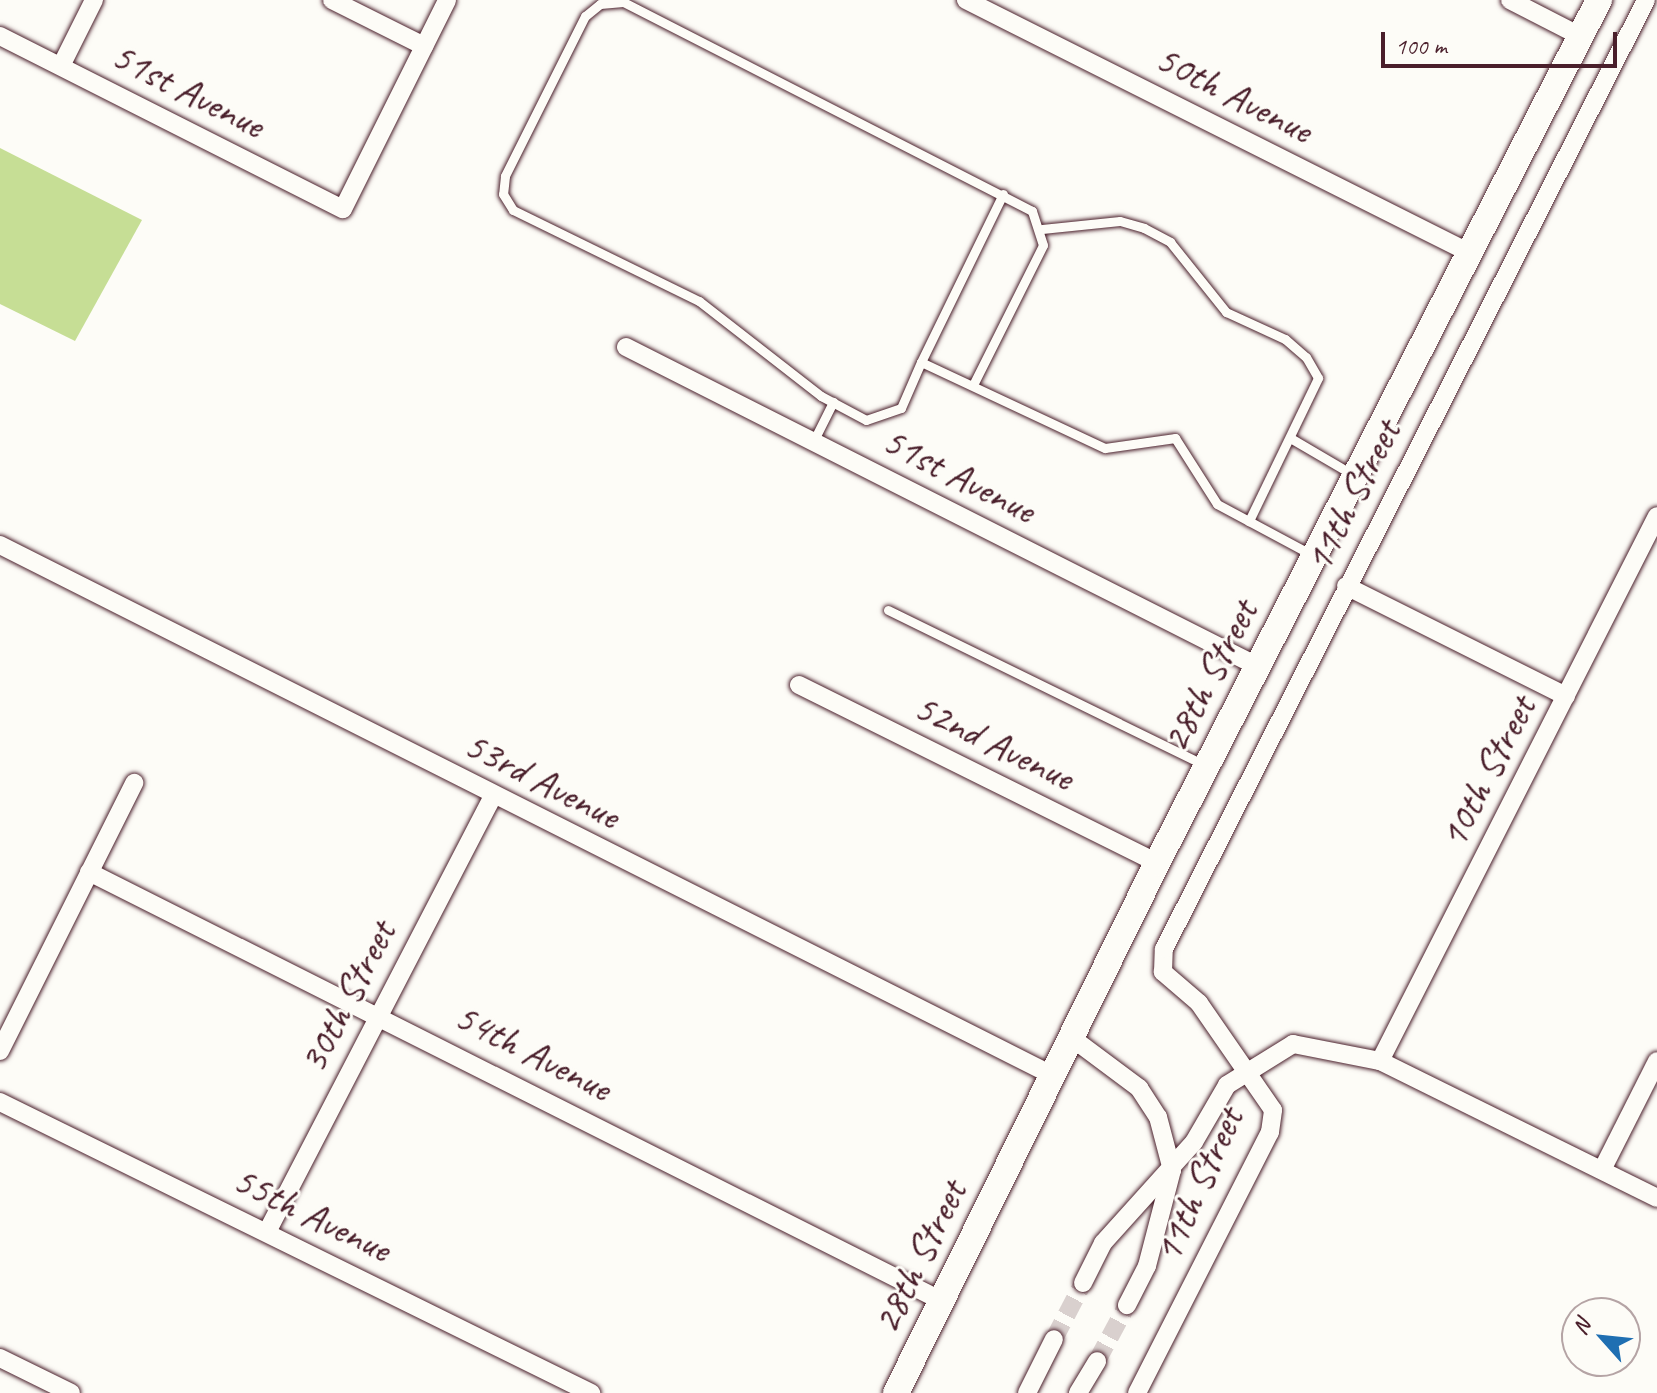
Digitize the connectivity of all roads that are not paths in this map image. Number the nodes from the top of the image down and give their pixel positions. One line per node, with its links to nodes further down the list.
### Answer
1 (94, 0): 12 (street)
2 (332, 0): 11 (street)
3 (447, 0): 11 (street)
4 (966, 0): 15 (street, 50th Avenue)
5 (1510, 0): 8 (street)
6 (1599, 0): 10 (main road, 28th Street)
7 (1646, 0): 27 (street, 11th Street)
8 (1536, 6): 10 (street)
9 (0, 36): 12 (street, 51st Avenue)
10 (1580, 36): 15 (main road, 28th Street)
11 (424, 46): 12 (street, 51st Avenue)
12 (61, 66)
13 (1003, 194): 14 (lane); 17 (lane); 19 (lane)
14 (1042, 229): 18 (lane); 20 (lane)
15 (1470, 253): 22 (main road, 28th Street)
16 (626, 347): 21 (street, 51st Avenue)
17 (921, 362): 18 (lane); 19 (lane)
18 (974, 383): 24 (lane)
19 (833, 402): 21 (lane)
20 (1292, 439): 22 (lane); 24 (lane)
21 (813, 442): 29 (street, 51st Avenue)
22 (1356, 476): 26 (main road, 28th Street)
23 (1657, 516): 31 (street, 10th Street)
24 (1249, 521): 26 (lane)
25 (0, 545): 34 (street, 53rd Avenue)
26 (1315, 557): 29 (main road, 28th Street)
27 (1346, 586): 31 (street); 42 (street, 11th Street)
28 (888, 610): 32 (lane)
29 (1259, 667): 32 (main road, 28th Street)
30 (799, 685): 35 (street, 52nd Avenue)
31 (1566, 696): 40 (street, 10th Street)
32 (1207, 766): 35 (main road, 28th Street)
33 (134, 783): 36 (street)
34 (493, 796): 37 (street, 30th Street); 43 (street, 53rd Avenue)
35 (1157, 863): 38 (main road, 28th Street)
36 (89, 872): 37 (street, 54th Avenue); 39 (street)
37 (377, 1013): 48 (street, 30th Street); 50 (street, 54th Avenue)
38 (1072, 1038): 43 (main road, 28th Street); 45 (street)
39 (0, 1051)
40 (1380, 1061): 42 (street); 46 (street)
41 (1657, 1061): 46 (street)
42 (1249, 1066): 45 (street); 62 (street, 11th Street)
43 (1054, 1076): 50 (main road, 28th Street)
44 (0, 1102): 48 (street, 55th Avenue)
45 (1172, 1170): 49 (street); 51 (street)
46 (1602, 1170): 47 (street)
47 (1657, 1198)
48 (267, 1232): 57 (street, 55th Avenue)
49 (1083, 1283)
50 (942, 1301): 53 (main road, 28th Street)
51 (1127, 1305)
52 (1054, 1339): 60 (street)
53 (914, 1356): 58 (main road, 28th Street); 59 (street)
54 (0, 1358): 56 (street)
55 (1097, 1361): 61 (street)
56 (71, 1393)
57 (591, 1393)
58 (896, 1393)
59 (907, 1393)
60 (1027, 1393)
61 (1078, 1393)
62 (1137, 1393)

